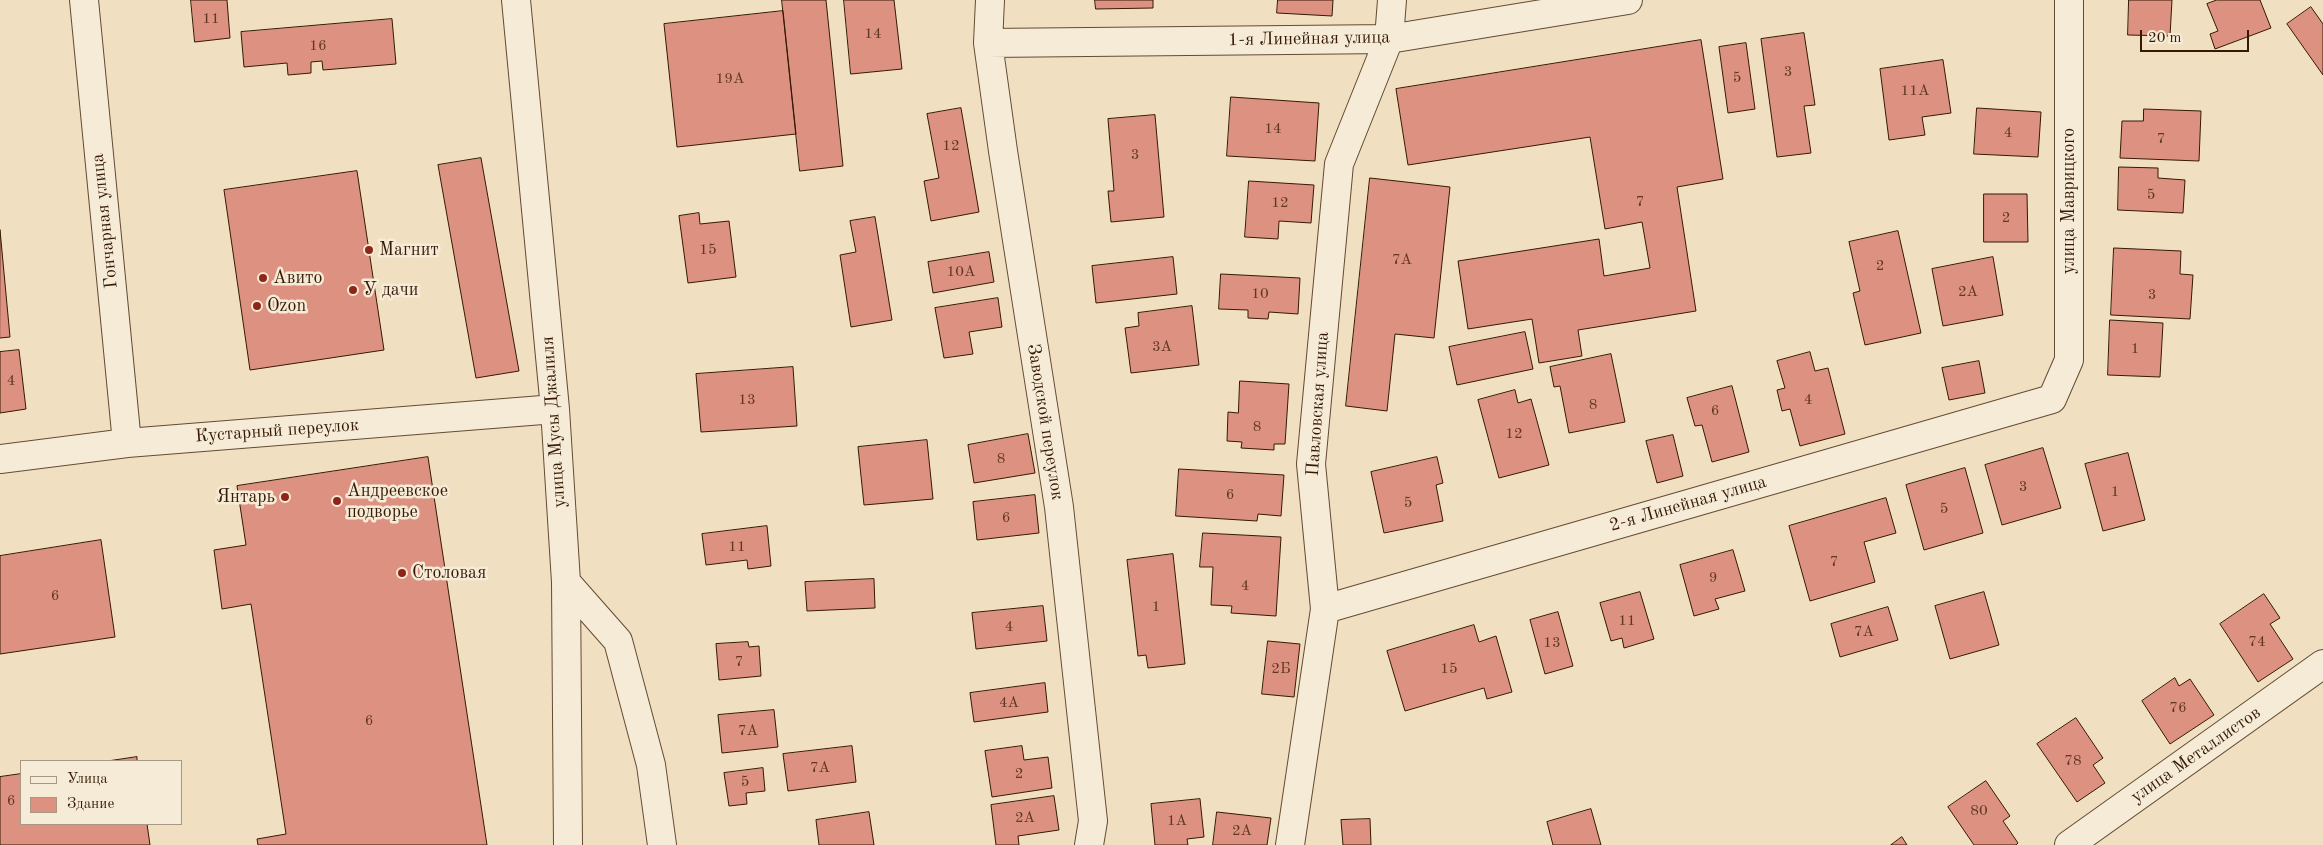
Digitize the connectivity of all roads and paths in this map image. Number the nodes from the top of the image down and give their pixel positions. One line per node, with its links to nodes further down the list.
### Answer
1 (84, 0): 11 (street, Гончарная улица)
2 (516, 0): 10 (street, улица Мусы Джалиля)
3 (990, 0): 8 (street, Заводской переулок)
4 (1392, 0): 7 (street, Павловская улица)
5 (1628, 0): 7 (street, 1-я Линейная улица)
6 (2069, 0): 9 (street, улица Маврицкого)
7 (1389, 39): 8 (street, 1-я Линейная улица); 14 (street, Павловская улица)
8 (988, 43): 18 (street, Заводской переулок)
9 (2052, 399): 14 (street, 2-я Линейная улица)
10 (555, 409): 11 (street, Кустарный переулок); 13 (street, улица Мусы Джалиля)
11 (127, 443): 12 (street, Кустарный переулок)
12 (0, 460)
13 (566, 582): 16 (street, улица Мусы Джалиля); 17 (street)
14 (1324, 609): 19 (street, Павловская улица)
15 (2323, 664): 20 (street, улица Металлистов)
16 (568, 845)
17 (662, 845)
18 (1090, 845)
19 (1290, 845)
20 (2069, 845)

